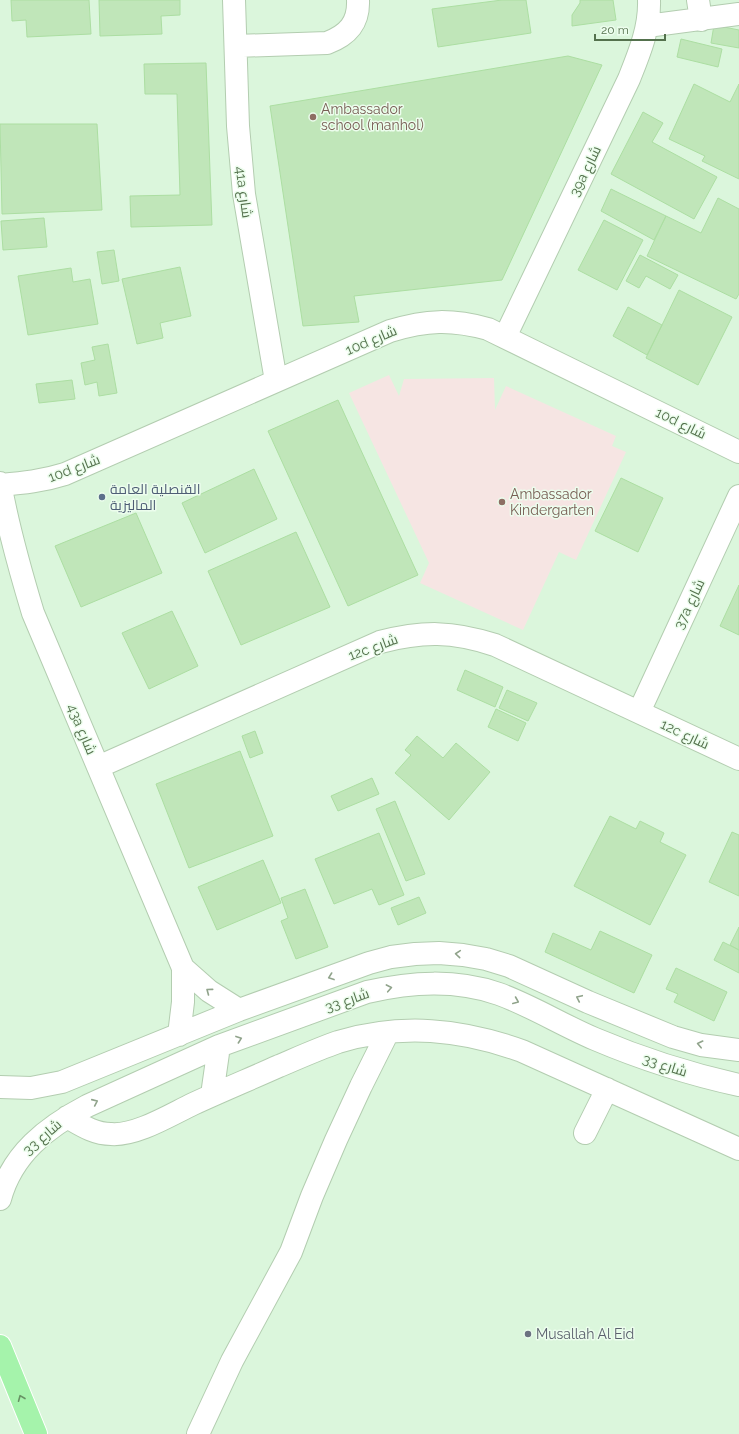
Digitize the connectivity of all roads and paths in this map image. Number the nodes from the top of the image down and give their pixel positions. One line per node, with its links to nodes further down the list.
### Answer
1 (234, 0): 7 (street, 41a شارع)
2 (358, 0): 7 (street)
3 (649, 0): 6 (street, 39a شارع)
4 (700, 10): 5 (street); 6 (street)
5 (739, 14)
6 (647, 26): 8 (street, 39a شارع)
7 (236, 46): 9 (street, 41a شارع)
8 (505, 337): 9 (street, 10d شارع); 10 (street, 10d شارع)
9 (276, 381): 11 (street, 10d شارع)
10 (739, 452)
11 (0, 484): 15 (street, 43a شارع)
12 (739, 496): 13 (street, 37a شارع)
13 (639, 712): 14 (street, 12c شارع); 15 (street, 12c شارع)
14 (739, 759)
15 (98, 767): 16 (street, 43a شارع)
16 (182, 968): 17 (street, 43a شارع, one-way to 16); 19 (street, 43a شارع)
17 (238, 1010): 19 (street, شارع 33); 21 (street, شارع 33, one-way to 17)
18 (388, 1032): 24 (street); 25 (street); 33 (street)
19 (179, 1035): 23 (street, شارع 33)
20 (220, 1046): 22 (street, شارع 33, one-way to 22); 25 (street); 26 (street, شارع 33, one-way to 20)
21 (739, 1050)
22 (739, 1085)
23 (0, 1087)
24 (607, 1089): 27 (street); 28 (street)
25 (212, 1095): 26 (street)
26 (67, 1116): 29 (street, شارع 33)
27 (585, 1133)
28 (739, 1149)
29 (9, 1157): 30 (street, شارع 33)
30 (0, 1199)
31 (0, 1346): 32 (main road, one-way to 31)
32 (36, 1434)
33 (198, 1434)

